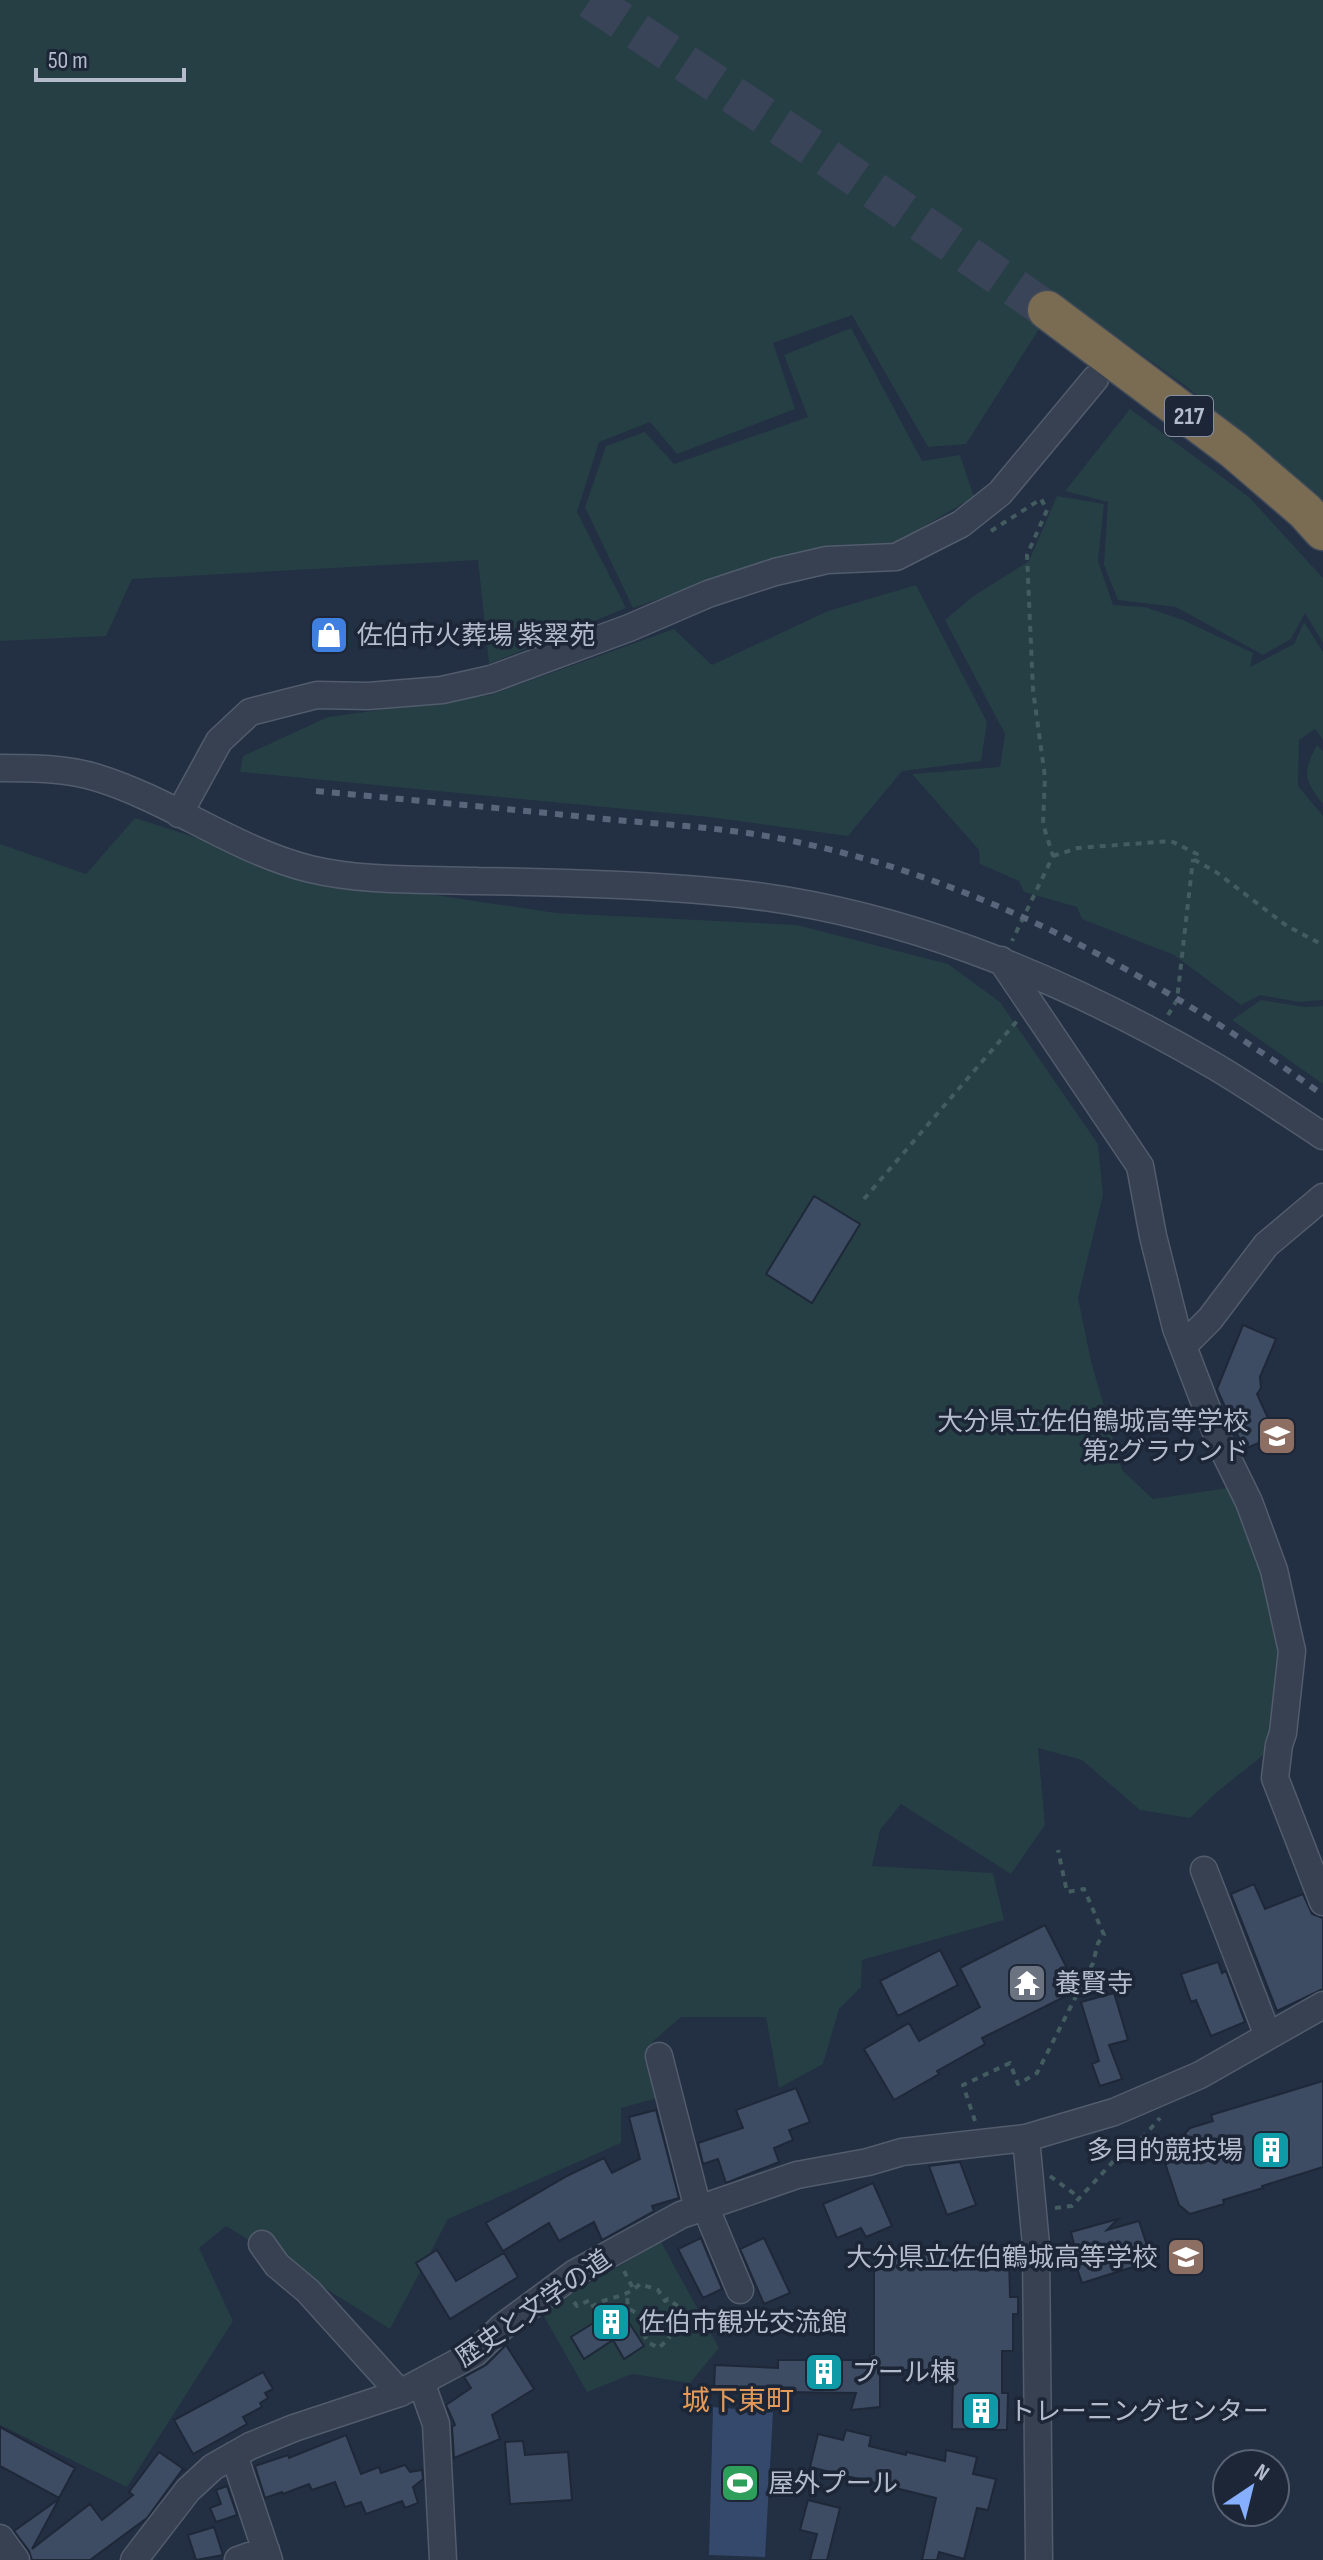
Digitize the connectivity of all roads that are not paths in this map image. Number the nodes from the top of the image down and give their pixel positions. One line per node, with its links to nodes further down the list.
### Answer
1 (1047, 310): 3 (highway, 217)
2 (1095, 379): 5 (street)
3 (1323, 531)
4 (0, 768): 5 (street)
5 (179, 814): 6 (street)
6 (1001, 960): 7 (street); 9 (street)
7 (1323, 1136)
8 (1323, 1197): 9 (street)
9 (1183, 1346): 11 (street)
10 (1204, 1870): 13 (street)
11 (1323, 1902)
12 (1323, 2005): 13 (street, 歴史と文学の道)
13 (1268, 2036): 15 (street, 歴史と文学の道)
14 (659, 2056): 16 (street)
15 (1026, 2138): 16 (street, 歴史と文学の道); 27 (street)
16 (702, 2208): 18 (street); 19 (street, 歴史と文学の道)
17 (262, 2244): 19 (street)
18 (740, 2290)
19 (410, 2387): 20 (street, 歴史と文学の道); 26 (street)
20 (234, 2455): 22 (street); 23 (street, 歴史と文学の道)
21 (0, 2538): 24 (street)
22 (268, 2555): 25 (street)
23 (142, 2557)
24 (16, 2560)
25 (238, 2560)
26 (443, 2560)
27 (1039, 2560)

